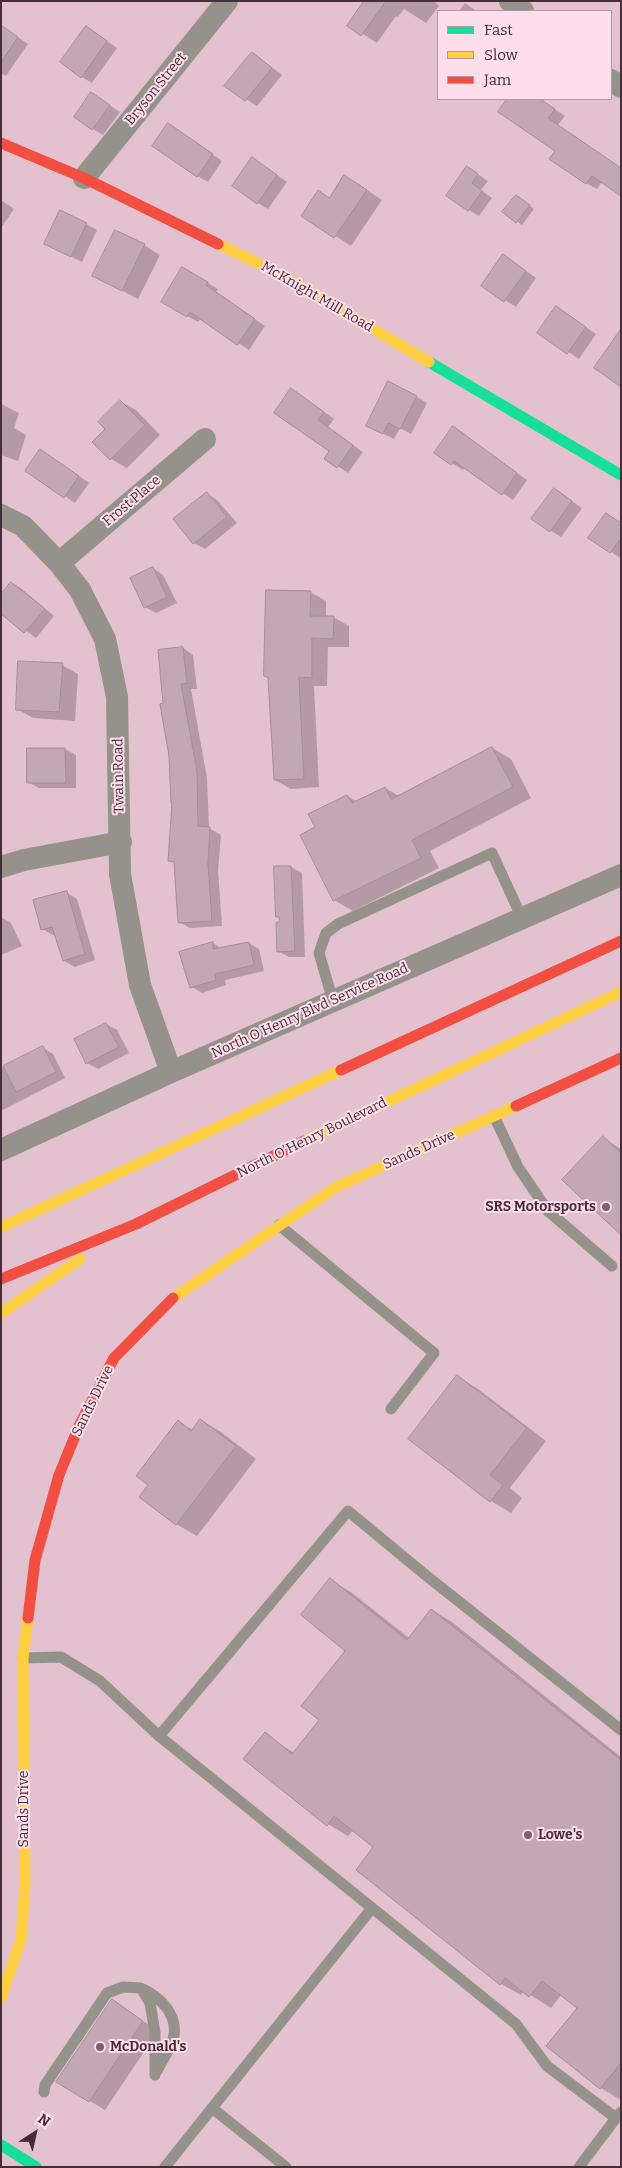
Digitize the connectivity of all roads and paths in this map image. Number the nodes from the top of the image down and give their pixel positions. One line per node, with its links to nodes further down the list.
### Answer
1 (227, 1): 5 (street, Bryson Street)
2 (510, 1): 3 (street)
3 (522, 10)
4 (1, 143): 5 (main road, McKnight Mill Road)
5 (84, 178): 7 (main road, McKnight Mill Road)
6 (205, 439): 9 (street, Frost Place)
7 (621, 475)
8 (1, 515): 9 (street, Twain Road)
9 (59, 563): 10 (street, Twain Road)
10 (121, 842): 11 (street); 19 (street, Twain Road)
11 (1, 867)
12 (621, 875): 13 (street, North O Henry Blvd Service Road)
13 (522, 918): 16 (street, North O Henry Blvd Service Road); 16 (lane)
14 (621, 941): 25 (main road)
15 (621, 992): 23 (main road, North O'Henry Boulevard)
16 (333, 1001): 19 (street, North O Henry Blvd Service Road)
17 (621, 1058): 18 (main road, Sands Drive)
18 (610, 1063): 20 (lane); 21 (main road, Sands Drive)
19 (171, 1072): 22 (street, North O Henry Blvd Service Road)
20 (621, 1072)
21 (494, 1116): 24 (main road, Sands Drive); 26 (lane)
22 (1, 1150)
23 (136, 1224): 27 (main road, North O'Henry Boulevard); 28 (main road)
24 (279, 1225): 29 (lane); 30 (main road, Sands Drive)
25 (1, 1227)
26 (612, 1266)
27 (1, 1279)
28 (1, 1313)
29 (391, 1409)
30 (23, 1658): 32 (lane); 35 (main road, Sands Drive)
31 (621, 1730): 32 (lane)
32 (158, 1736): 33 (lane)
33 (372, 1908): 37 (lane); 38 (lane)
34 (141, 1988): 34 (lane); 36 (lane)
35 (1, 1998)
36 (44, 2092)
37 (212, 2108): 41 (lane); 42 (lane)
38 (618, 2115): 43 (lane)
39 (1, 2145): 40 (main road)
40 (36, 2167)
41 (165, 2167)
42 (286, 2167)
43 (579, 2167)

